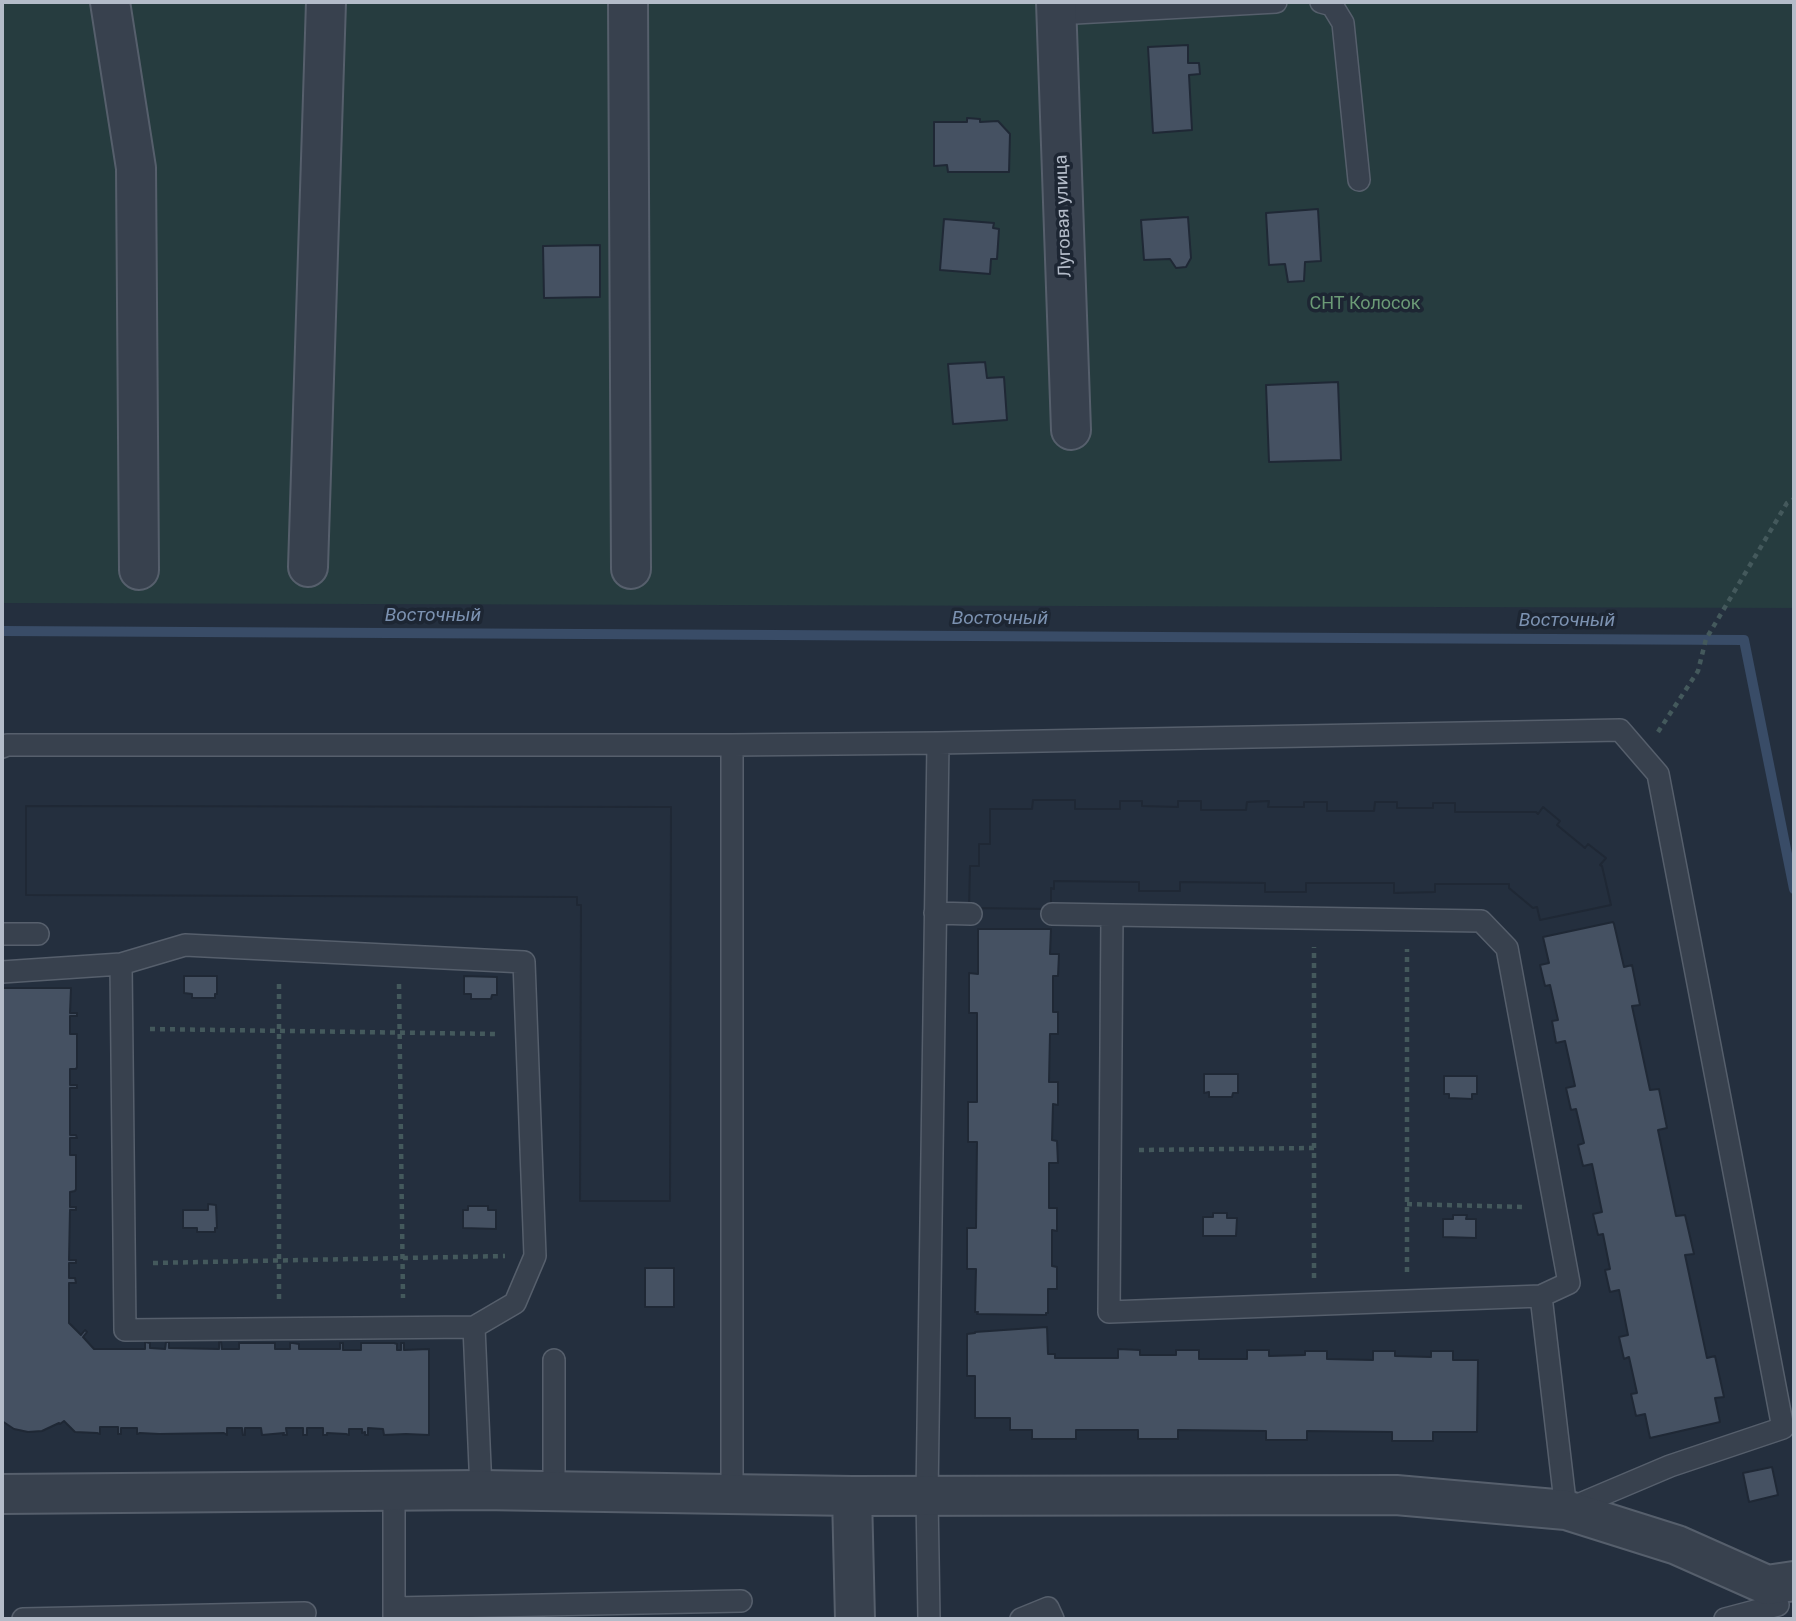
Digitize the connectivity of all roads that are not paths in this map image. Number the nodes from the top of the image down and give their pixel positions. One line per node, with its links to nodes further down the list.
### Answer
1 (110, 2): 11 (street)
2 (326, 2): 9 (street)
3 (628, 2): 10 (street)
4 (1276, 2): 6 (lane)
5 (1321, 2): 7 (lane)
6 (1057, 8): 8 (street, Луговая улица)
7 (1359, 180)
8 (1071, 430)
9 (308, 567)
10 (631, 569)
11 (139, 570)
12 (938, 743): 13 (lane); 15 (lane); 33 (lane)
13 (732, 745): 14 (lane); 30 (lane)
14 (2, 747)
15 (934, 913): 16 (lane); 32 (lane)
16 (971, 914)
17 (1052, 914): 18 (lane)
18 (1112, 915): 23 (lane); 23 (lane)
19 (2, 934): 20 (lane)
20 (38, 934)
21 (121, 964): 22 (lane); 24 (lane); 24 (lane)
22 (2, 972)
23 (1541, 1296): 33 (lane)
24 (474, 1327): 26 (lane)
25 (554, 1360): 28 (lane)
26 (481, 1490): 27 (street); 28 (street)
27 (394, 1491): 29 (street); 37 (lane)
28 (554, 1491): 30 (street)
29 (2, 1494)
30 (732, 1494): 31 (street)
31 (852, 1496): 32 (street); 39 (street)
32 (928, 1496): 33 (street); 40 (lane)
33 (1566, 1510): 34 (street)
34 (1780, 1598): 43 (lane)
35 (741, 1601): 37 (lane)
36 (305, 1613): 38 (lane)
37 (394, 1613)
38 (23, 1619)
39 (855, 1619)
40 (929, 1619)
41 (1021, 1619): 42 (lane)
42 (1053, 1619)
43 (1725, 1619)

